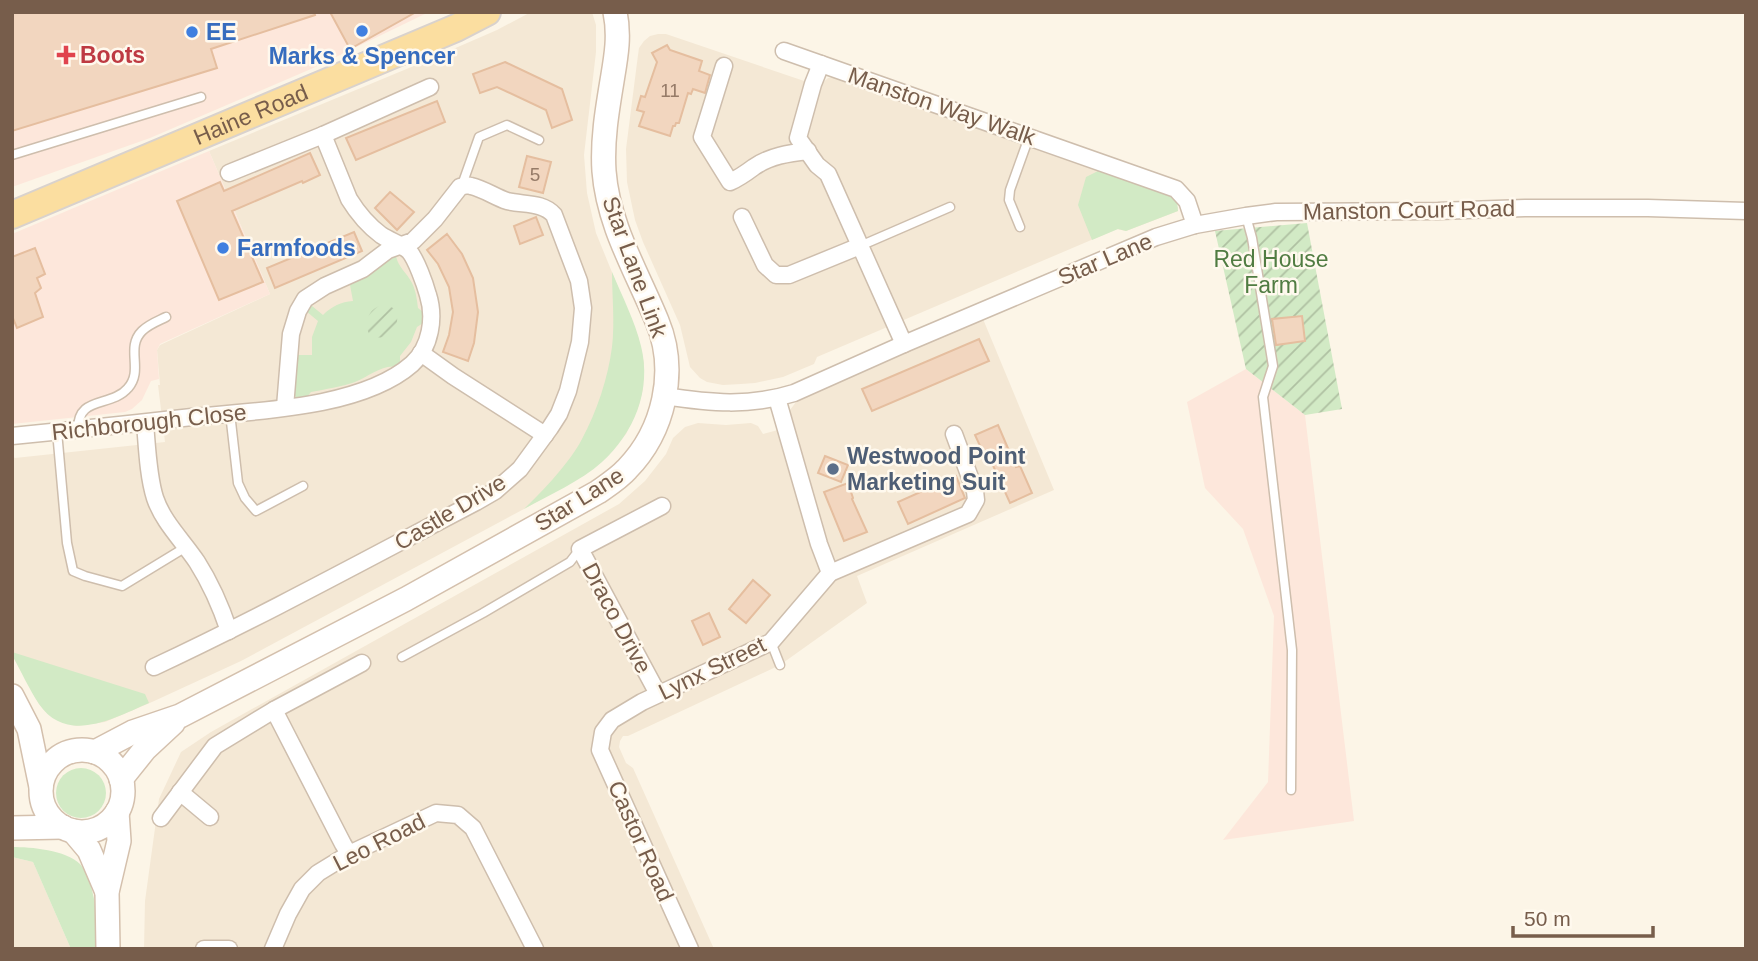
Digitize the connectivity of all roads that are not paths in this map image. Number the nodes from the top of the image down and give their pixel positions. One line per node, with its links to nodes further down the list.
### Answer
1 (487, 12): 17 (main road, Haine Road)
2 (615, 12): 27 (street, Star Lane Link)
3 (784, 51): 4 (street, Manston Way Walk)
4 (821, 64): 9 (street, Manston Way Walk); 11 (street)
5 (724, 66): 11 (street)
6 (430, 87): 8 (street)
7 (201, 97): 12 (lane)
8 (323, 135): 13 (street); 22 (street)
9 (1029, 136): 20 (street, Manston Way Walk); 21 (lane)
10 (539, 140): 14 (lane)
11 (808, 152): 23 (street)
12 (12, 155)
13 (229, 173)
14 (460, 187): 22 (street); 35 (street, Castle Drive)
15 (950, 207): 23 (lane)
16 (1746, 211): 18 (street, Manston Court Road)
17 (12, 215)
18 (1246, 216): 20 (street, Manston Court Road); 58 (lane)
19 (742, 217): 23 (street)
20 (1195, 225): 25 (street, Star Lane)
21 (1020, 227)
22 (400, 245): 26 (street); 29 (street)
23 (860, 246): 25 (street)
24 (166, 317): 32 (lane)
25 (904, 344): 28 (street, Star Lane)
26 (421, 353): 29 (street, Richborough Close); 35 (street)
27 (665, 396): 28 (street, Star Lane); 51 (street, Star Lane)
28 (777, 398): 41 (street)
29 (285, 407): 30 (street, Richborough Close)
30 (230, 413): 31 (street, Richborough Close); 37 (lane)
31 (145, 423): 32 (street, Richborough Close); 39 (street)
32 (78, 430): 33 (street, Richborough Close)
33 (57, 431): 36 (street, Richborough Close); 39 (lane)
34 (954, 434): 41 (street)
35 (545, 435): 42 (street, Castle Drive)
36 (12, 436)
37 (303, 486)
38 (662, 506): 40 (street, Draco Drive)
39 (186, 547): 42 (street)
40 (580, 549): 44 (lane); 48 (street, Draco Drive)
41 (830, 573): 43 (street, Lynx Street)
42 (229, 631): 47 (street, Castle Drive)
43 (771, 642): 46 (lane); 48 (street, Lynx Street)
44 (401, 657)
45 (362, 663): 50 (street)
46 (780, 665)
47 (154, 667)
48 (658, 694): 53 (street, Lynx Street)
49 (12, 696): 52 (street)
50 (274, 710): 59 (street); 66 (street)
51 (180, 716): 55 (street, Star Lane); 56 (street, Star Lane)
52 (29, 729): 54 (street); 57 (street)
53 (603, 732): 73 (street, Castor Road)
54 (69, 752): 55 (street); 57 (street)
55 (95, 752): 56 (street)
56 (121, 779): 60 (street)
57 (41, 790): 63 (street); 65 (street)
58 (1291, 790)
59 (180, 792): 61 (street); 62 (street)
60 (117, 812): 65 (street); 67 (street)
61 (210, 817)
62 (161, 818)
63 (12, 822)
64 (12, 828): 65 (street)
65 (68, 829): 67 (street)
66 (349, 854): 71 (street, Leo Road); 72 (street, Leo Road)
67 (107, 891): 68 (street)
68 (108, 949)
69 (204, 949): 70 (street)
70 (229, 949)
71 (273, 949)
72 (535, 949)
73 (690, 949)

